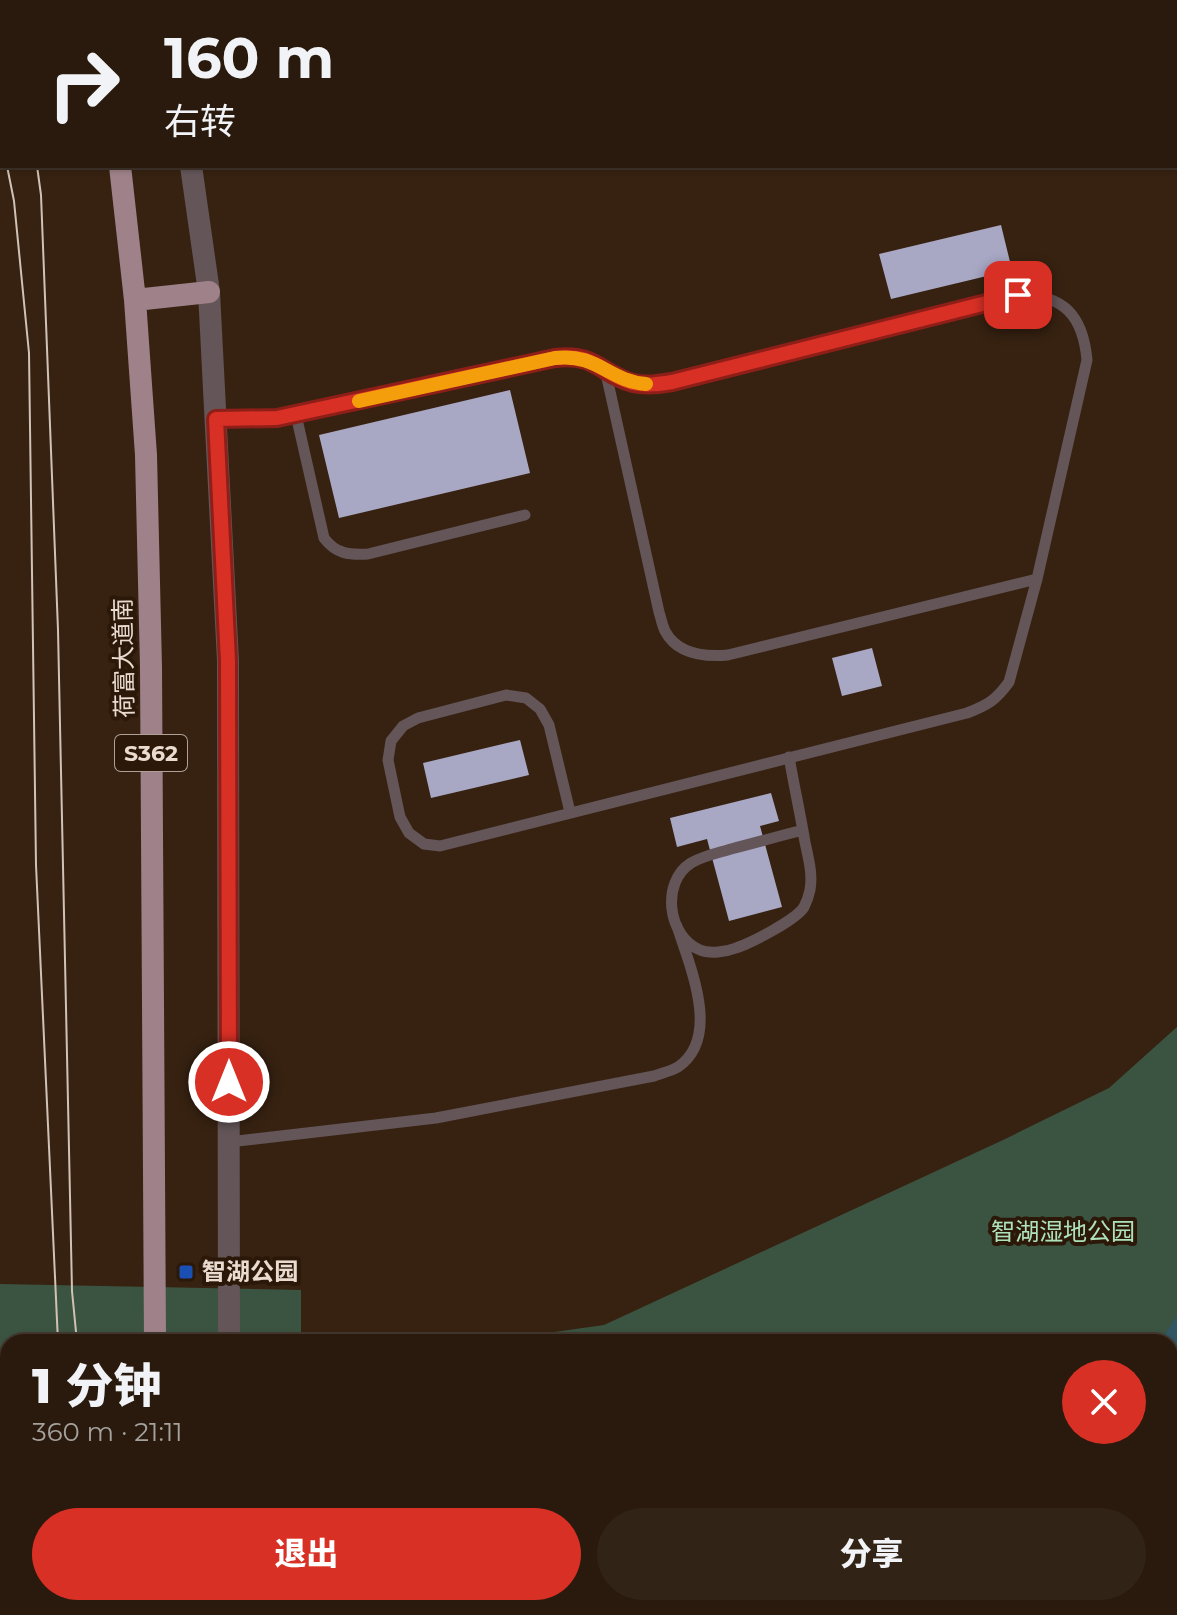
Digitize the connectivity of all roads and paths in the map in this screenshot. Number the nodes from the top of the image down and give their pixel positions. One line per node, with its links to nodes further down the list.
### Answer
1 (120, 168): 4 (main road, 荷富大道南 / S362)
2 (191, 168): 3 (street)
3 (209, 292): 4 (main road); 7 (street)
4 (135, 300): 15 (main road, 荷富大道南 / S362)
5 (605, 369): 6 (lane); 9 (lane); 9 (lane)
6 (296, 415): 7 (lane); 8 (lane)
7 (216, 419): 14 (street)
8 (525, 515)
9 (1037, 579): 10 (lane)
10 (789, 757): 11 (lane); 12 (lane)
11 (570, 812): 11 (lane)
12 (803, 830): 13 (lane); 13 (lane)
13 (677, 926): 14 (lane)
14 (229, 1142): 16 (street)
15 (155, 1334)
16 (229, 1334)

